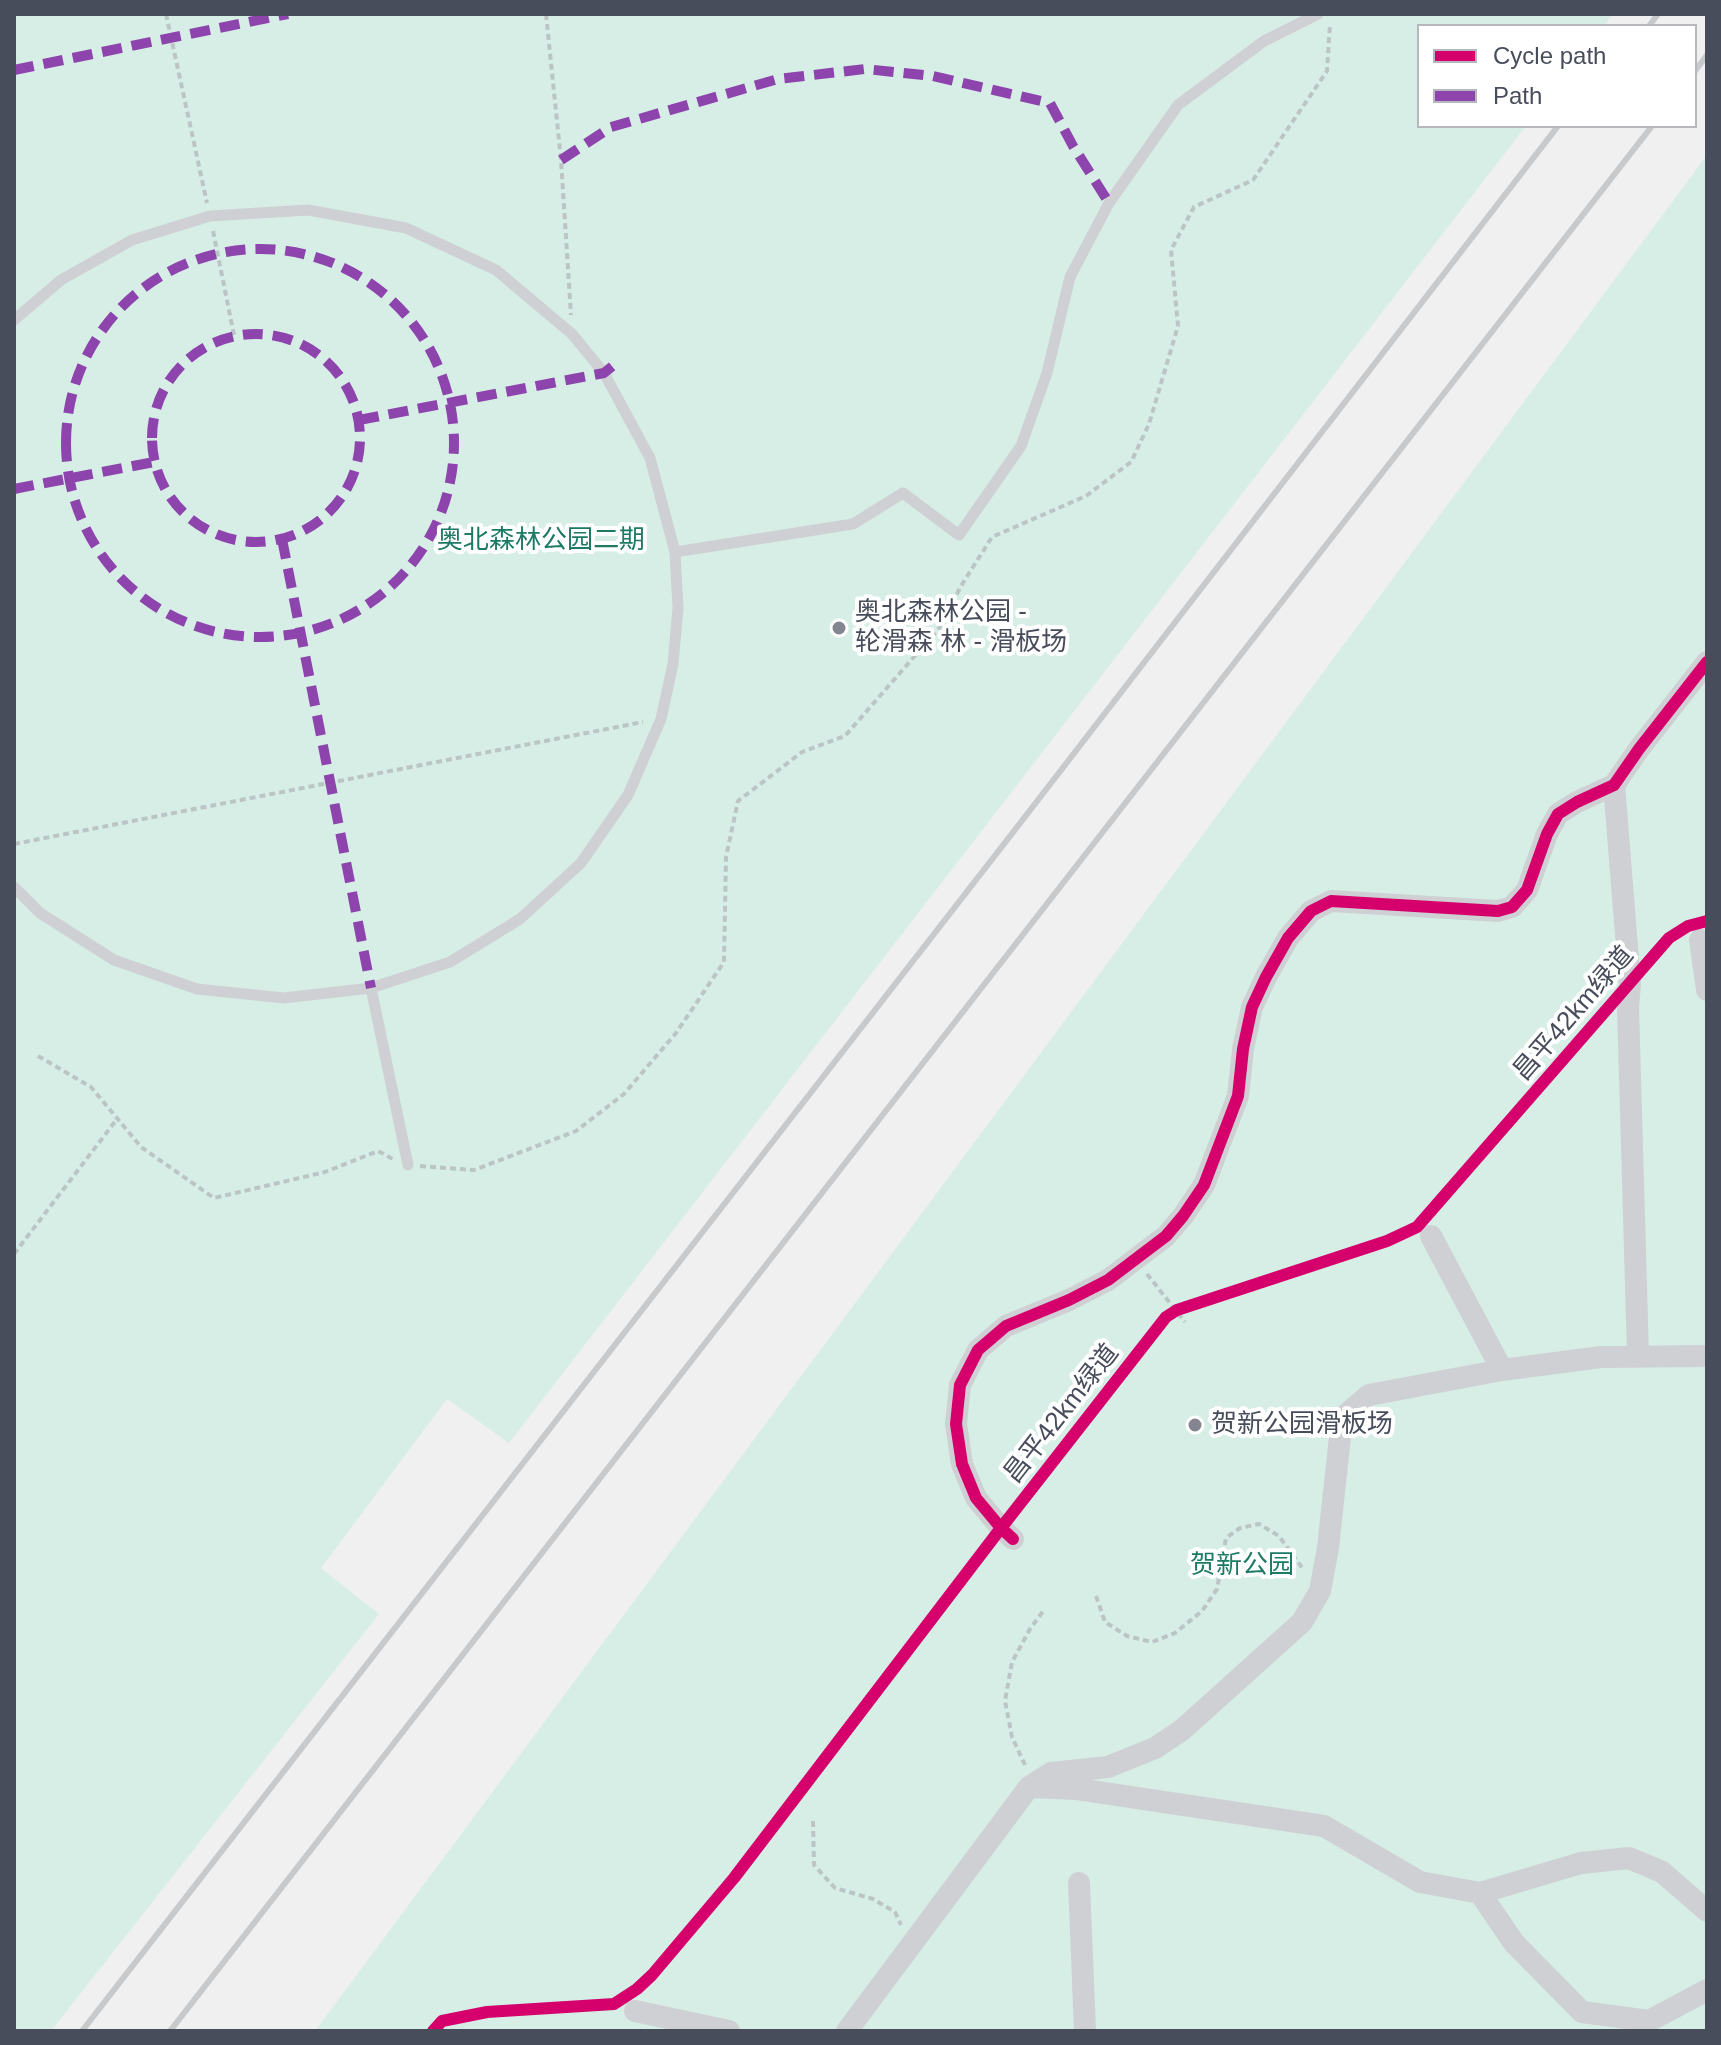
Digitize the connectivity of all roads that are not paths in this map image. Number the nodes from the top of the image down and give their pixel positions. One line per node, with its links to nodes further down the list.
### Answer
1 (1318, 14): 3 (lane)
2 (14, 320): 3 (lane)
3 (675, 552): 8 (lane)
4 (1707, 662): 5 (street)
5 (1614, 785): 12 (street); 15 (street)
6 (14, 887): 8 (lane)
7 (1700, 940): 9 (street)
8 (371, 988): 10 (lane)
9 (1707, 990)
10 (408, 1165)
11 (1431, 1236): 14 (street)
12 (1638, 1356): 13 (street); 14 (street)
13 (1707, 1356)
14 (1502, 1370): 16 (street)
15 (1013, 1539)
16 (1029, 1787): 18 (street); 23 (street)
17 (1079, 1883): 24 (street)
18 (1480, 1893): 19 (street); 20 (street)
19 (1707, 1911)
20 (1707, 1990)
21 (635, 2011): 22 (street)
22 (729, 2031)
23 (847, 2031)
24 (1085, 2031)

